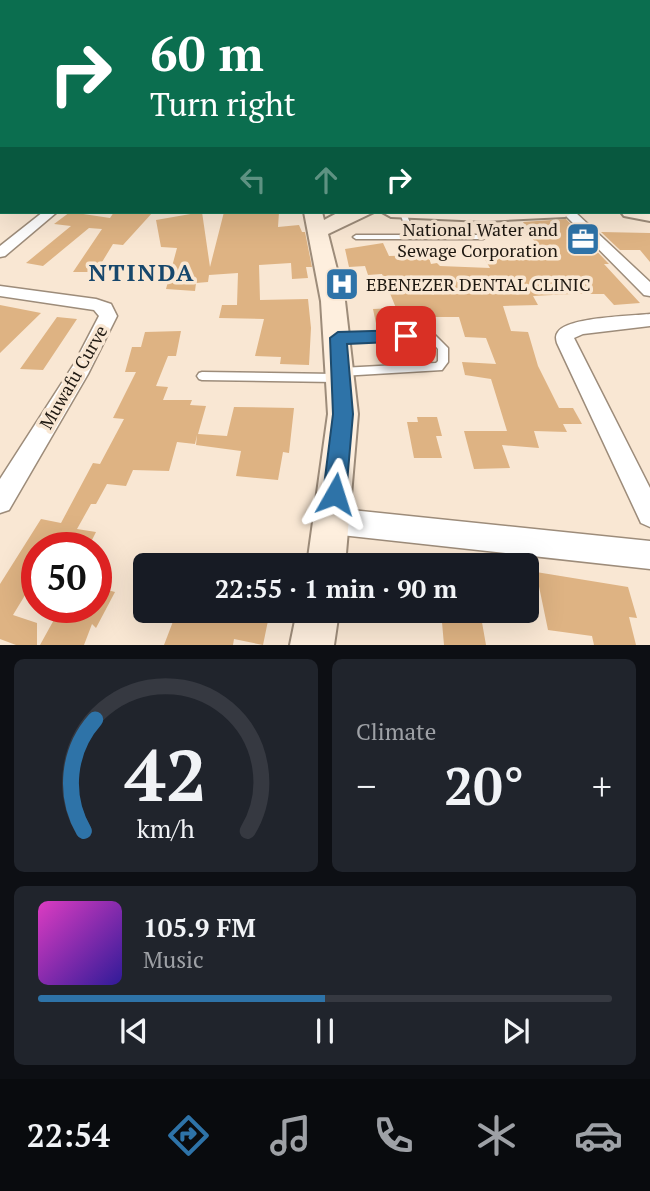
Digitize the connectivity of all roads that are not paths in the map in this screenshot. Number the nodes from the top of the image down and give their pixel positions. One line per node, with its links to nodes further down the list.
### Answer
1 (49, 214): 11 (street)
2 (353, 214): 7 (main road)
3 (398, 214): 9 (lane)
4 (441, 214): 5 (main road)
5 (526, 214)
6 (568, 214): 13 (street)
7 (316, 221): 15 (main road)
8 (356, 237): 9 (lane)
9 (412, 237): 10 (lane)
10 (483, 237)
11 (0, 253)
12 (0, 291): 18 (street, Muwafu Curve)
13 (650, 291)
14 (650, 320): 19 (street)
15 (338, 338): 16 (main road); 16 (lane)
16 (340, 375): 17 (lane); 20 (main road)
17 (202, 376)
18 (0, 501)
19 (650, 514)
20 (332, 521): 21 (main road); 22 (street)
21 (328, 553)
22 (650, 555)
23 (316, 623): 24 (main road)
24 (312, 645)

